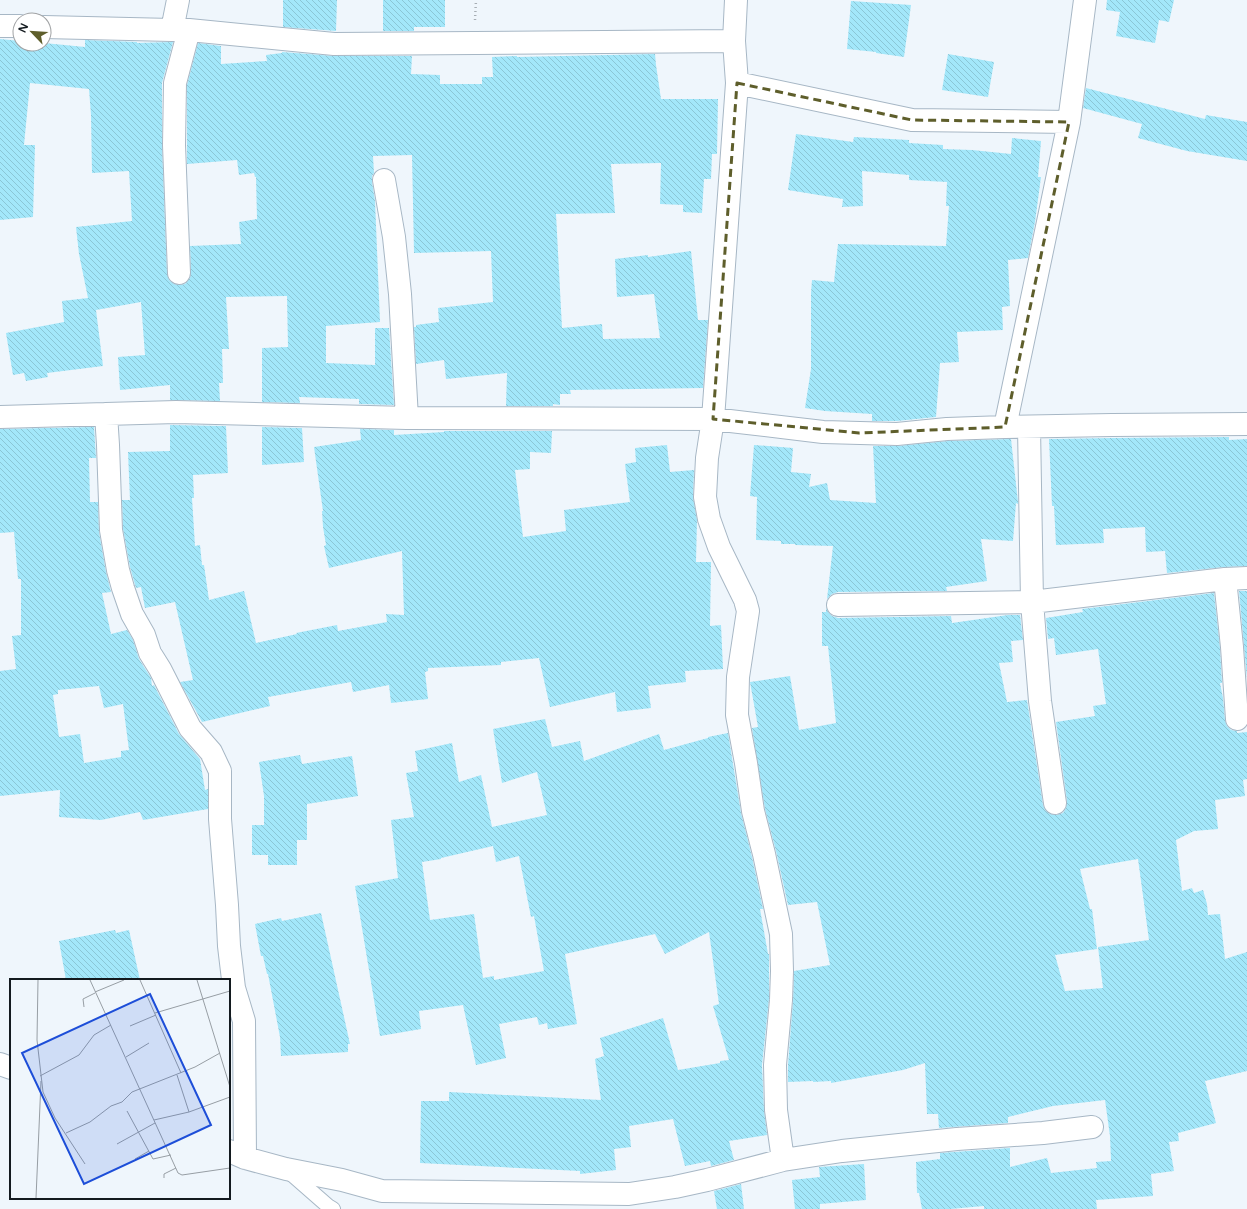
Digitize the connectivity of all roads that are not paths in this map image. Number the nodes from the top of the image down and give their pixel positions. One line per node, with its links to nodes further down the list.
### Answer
1 (178, 0): 7 (street)
2 (736, 0): 8 (street)
3 (1085, 0): 10 (street)
4 (0, 26): 5 (street)
5 (12, 26)
6 (52, 27): 7 (street)
7 (181, 30): 8 (street); 12 (street)
8 (734, 41): 9 (street)
9 (736, 83): 10 (street); 16 (street)
10 (1069, 122): 18 (street)
11 (384, 180): 15 (street)
12 (179, 273)
13 (106, 414): 14 (street); 15 (street); 29 (street)
14 (0, 417)
15 (407, 418): 16 (street)
16 (713, 420): 18 (street); 30 (street)
17 (1247, 424): 19 (street)
18 (1006, 427): 19 (street)
19 (1029, 427): 22 (street)
20 (1247, 578): 21 (street)
21 (1225, 579): 22 (street); 24 (street)
22 (1032, 602): 23 (street); 25 (street)
23 (838, 604)
24 (1237, 719)
25 (1055, 803)
26 (0, 1064): 27 (street)
27 (10, 1068)
28 (1092, 1127): 30 (street)
29 (237, 1154): 31 (street)
30 (783, 1160): 31 (street)
31 (286, 1169): 32 (lane)
32 (333, 1209)

